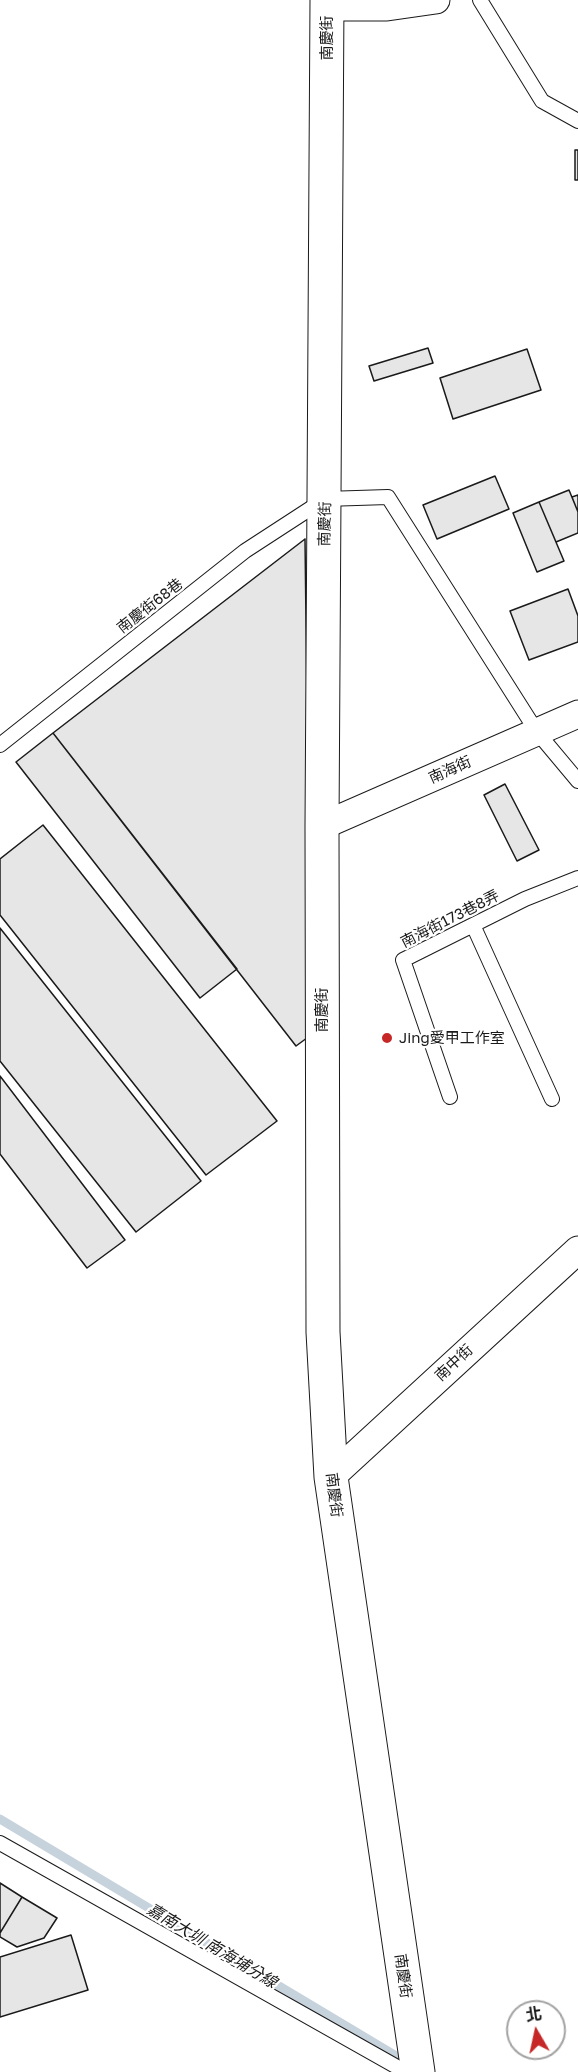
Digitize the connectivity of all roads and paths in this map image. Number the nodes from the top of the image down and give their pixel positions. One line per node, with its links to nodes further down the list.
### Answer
1 (436, 0): 3 (street)
2 (480, 0): 4 (lane)
3 (327, 3): 5 (street, 南慶街)
4 (578, 122)
5 (325, 499): 7 (lane); 8 (lane, 南慶街68巷); 10 (street, 南慶街)
6 (578, 714): 7 (street, 南海街)
7 (537, 732): 9 (lane); 10 (street, 南海街)
8 (0, 745)
9 (578, 781)
10 (322, 826): 16 (street, 南慶街)
11 (578, 878): 12 (lane, 南海街173巷8弄)
12 (473, 925): 13 (lane, 南海街173巷8弄); 14 (lane)
13 (450, 1097)
14 (552, 1099)
15 (578, 1250): 16 (street, 南中街)
16 (331, 1476): 19 (street, 南慶街)
17 (0, 1843): 18 (lane)
18 (406, 2072)
19 (417, 2072)

